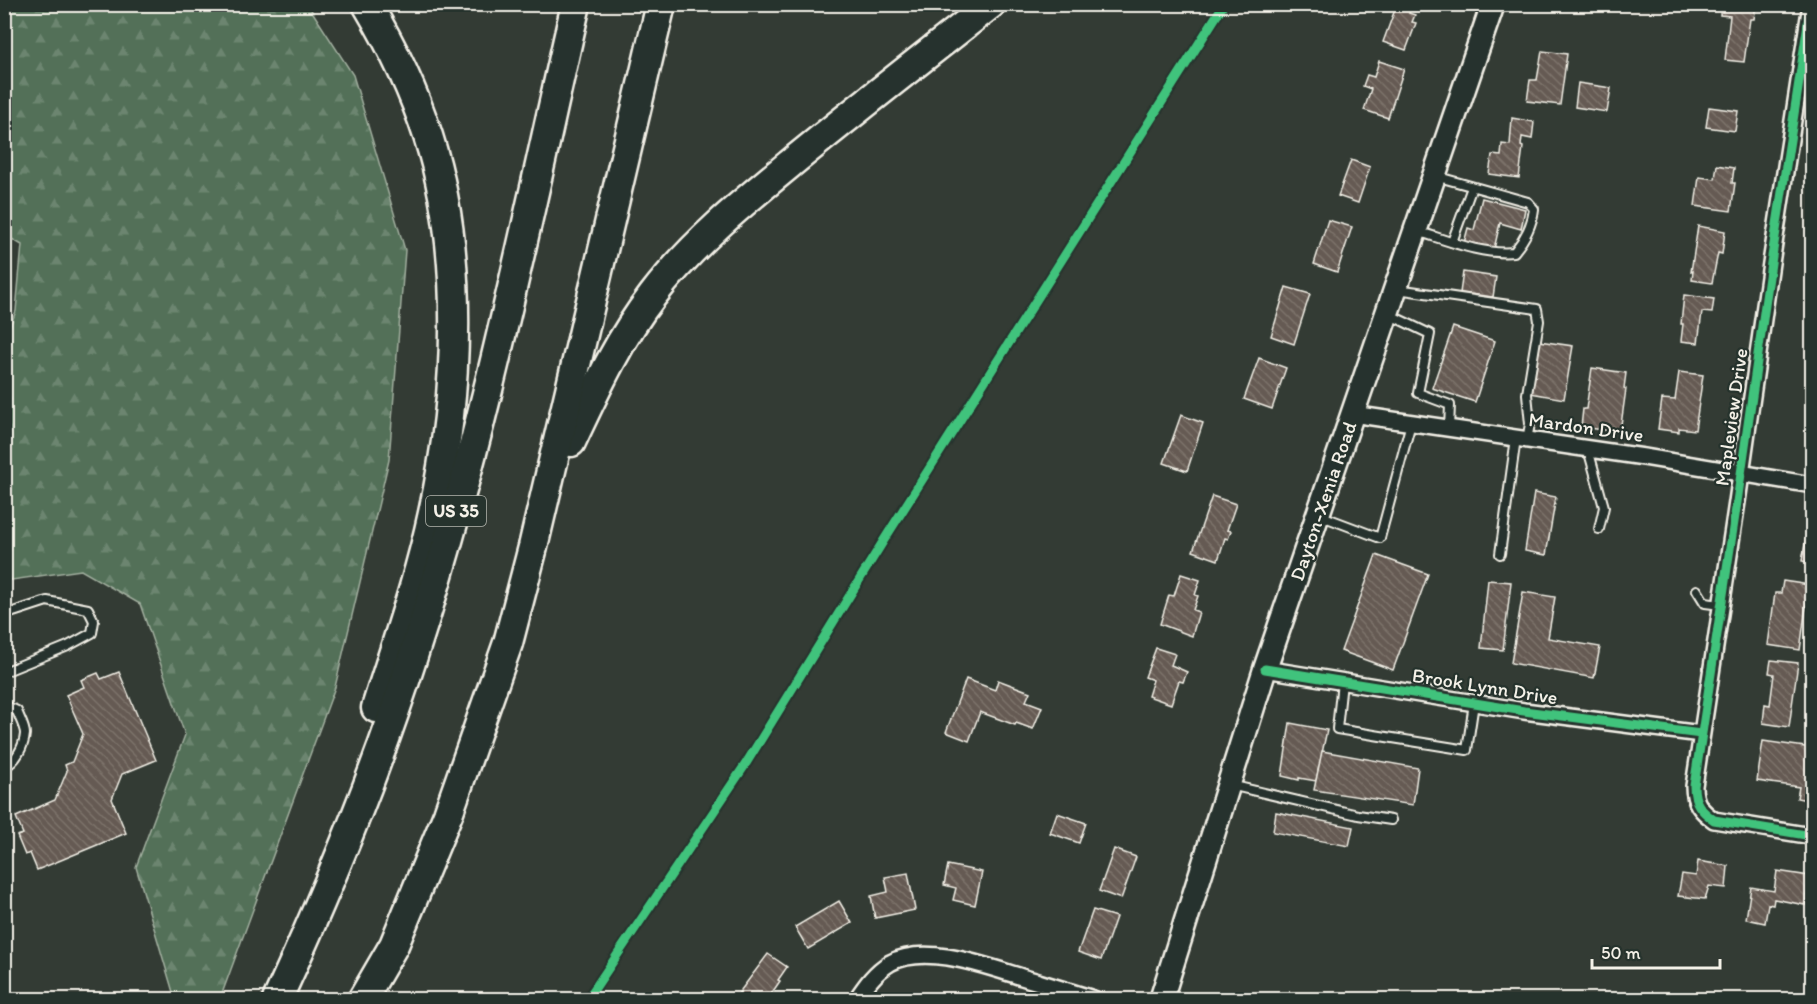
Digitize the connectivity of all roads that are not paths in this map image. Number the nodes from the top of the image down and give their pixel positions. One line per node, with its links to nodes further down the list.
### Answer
1 (367, 4): 39 (highway)
2 (576, 4): 40 (highway, US 35)
3 (645, 4): 41 (highway)
4 (661, 4): 20 (highway)
5 (991, 4): 20 (highway)
6 (1493, 4): 8 (main road, Dayton-Xenia Road)
7 (1811, 4): 19 (street, Mapleview Drive)
8 (1434, 176): 9 (lane); 10 (main road, Dayton-Xenia Road)
9 (1472, 187): 11 (lane); 11 (lane)
10 (1416, 230): 11 (lane); 12 (main road, Dayton-Xenia Road)
11 (1452, 242)
12 (1395, 289): 13 (main road, Dayton-Xenia Road); 17 (lane)
13 (1387, 314): 14 (main road, Dayton-Xenia Road); 16 (lane)
14 (1352, 414): 15 (street, Mardon Drive); 22 (main road, Dayton-Xenia Road)
15 (1412, 423): 16 (street, Mardon Drive); 22 (lane)
16 (1449, 428): 17 (street, Mardon Drive)
17 (1522, 439): 18 (street, Mardon Drive); 24 (lane)
18 (1588, 449): 19 (street, Mardon Drive); 23 (lane)
19 (1741, 475): 21 (street, Mardon Drive); 26 (street, Mapleview Drive)
20 (548, 483): 42 (highway)
21 (1812, 485)
22 (1318, 515): 28 (main road, Dayton-Xenia Road)
23 (1599, 529)
24 (1500, 554)
25 (1697, 590): 26 (lane)
26 (1721, 605): 33 (street, Mapleview Drive)
27 (4, 615): 29 (lane)
28 (1264, 669): 30 (street, Brook Lynn Drive); 35 (main road, Dayton-Xenia Road)
29 (4, 672)
30 (1342, 681): 31 (street, Brook Lynn Drive); 31 (lane)
31 (1474, 703): 33 (street, Brook Lynn Drive)
32 (4, 705): 34 (lane)
33 (1701, 734): 37 (street, Mapleview Drive)
34 (4, 767)
35 (1228, 785): 36 (lane); 45 (main road, Dayton-Xenia Road)
36 (1391, 820)
37 (1812, 836)
38 (1057, 994): 43 (street); 44 (street)
39 (265, 999)
40 (277, 999)
41 (353, 999)
42 (362, 999)
43 (856, 999)
44 (1096, 999)
45 (1161, 999)

